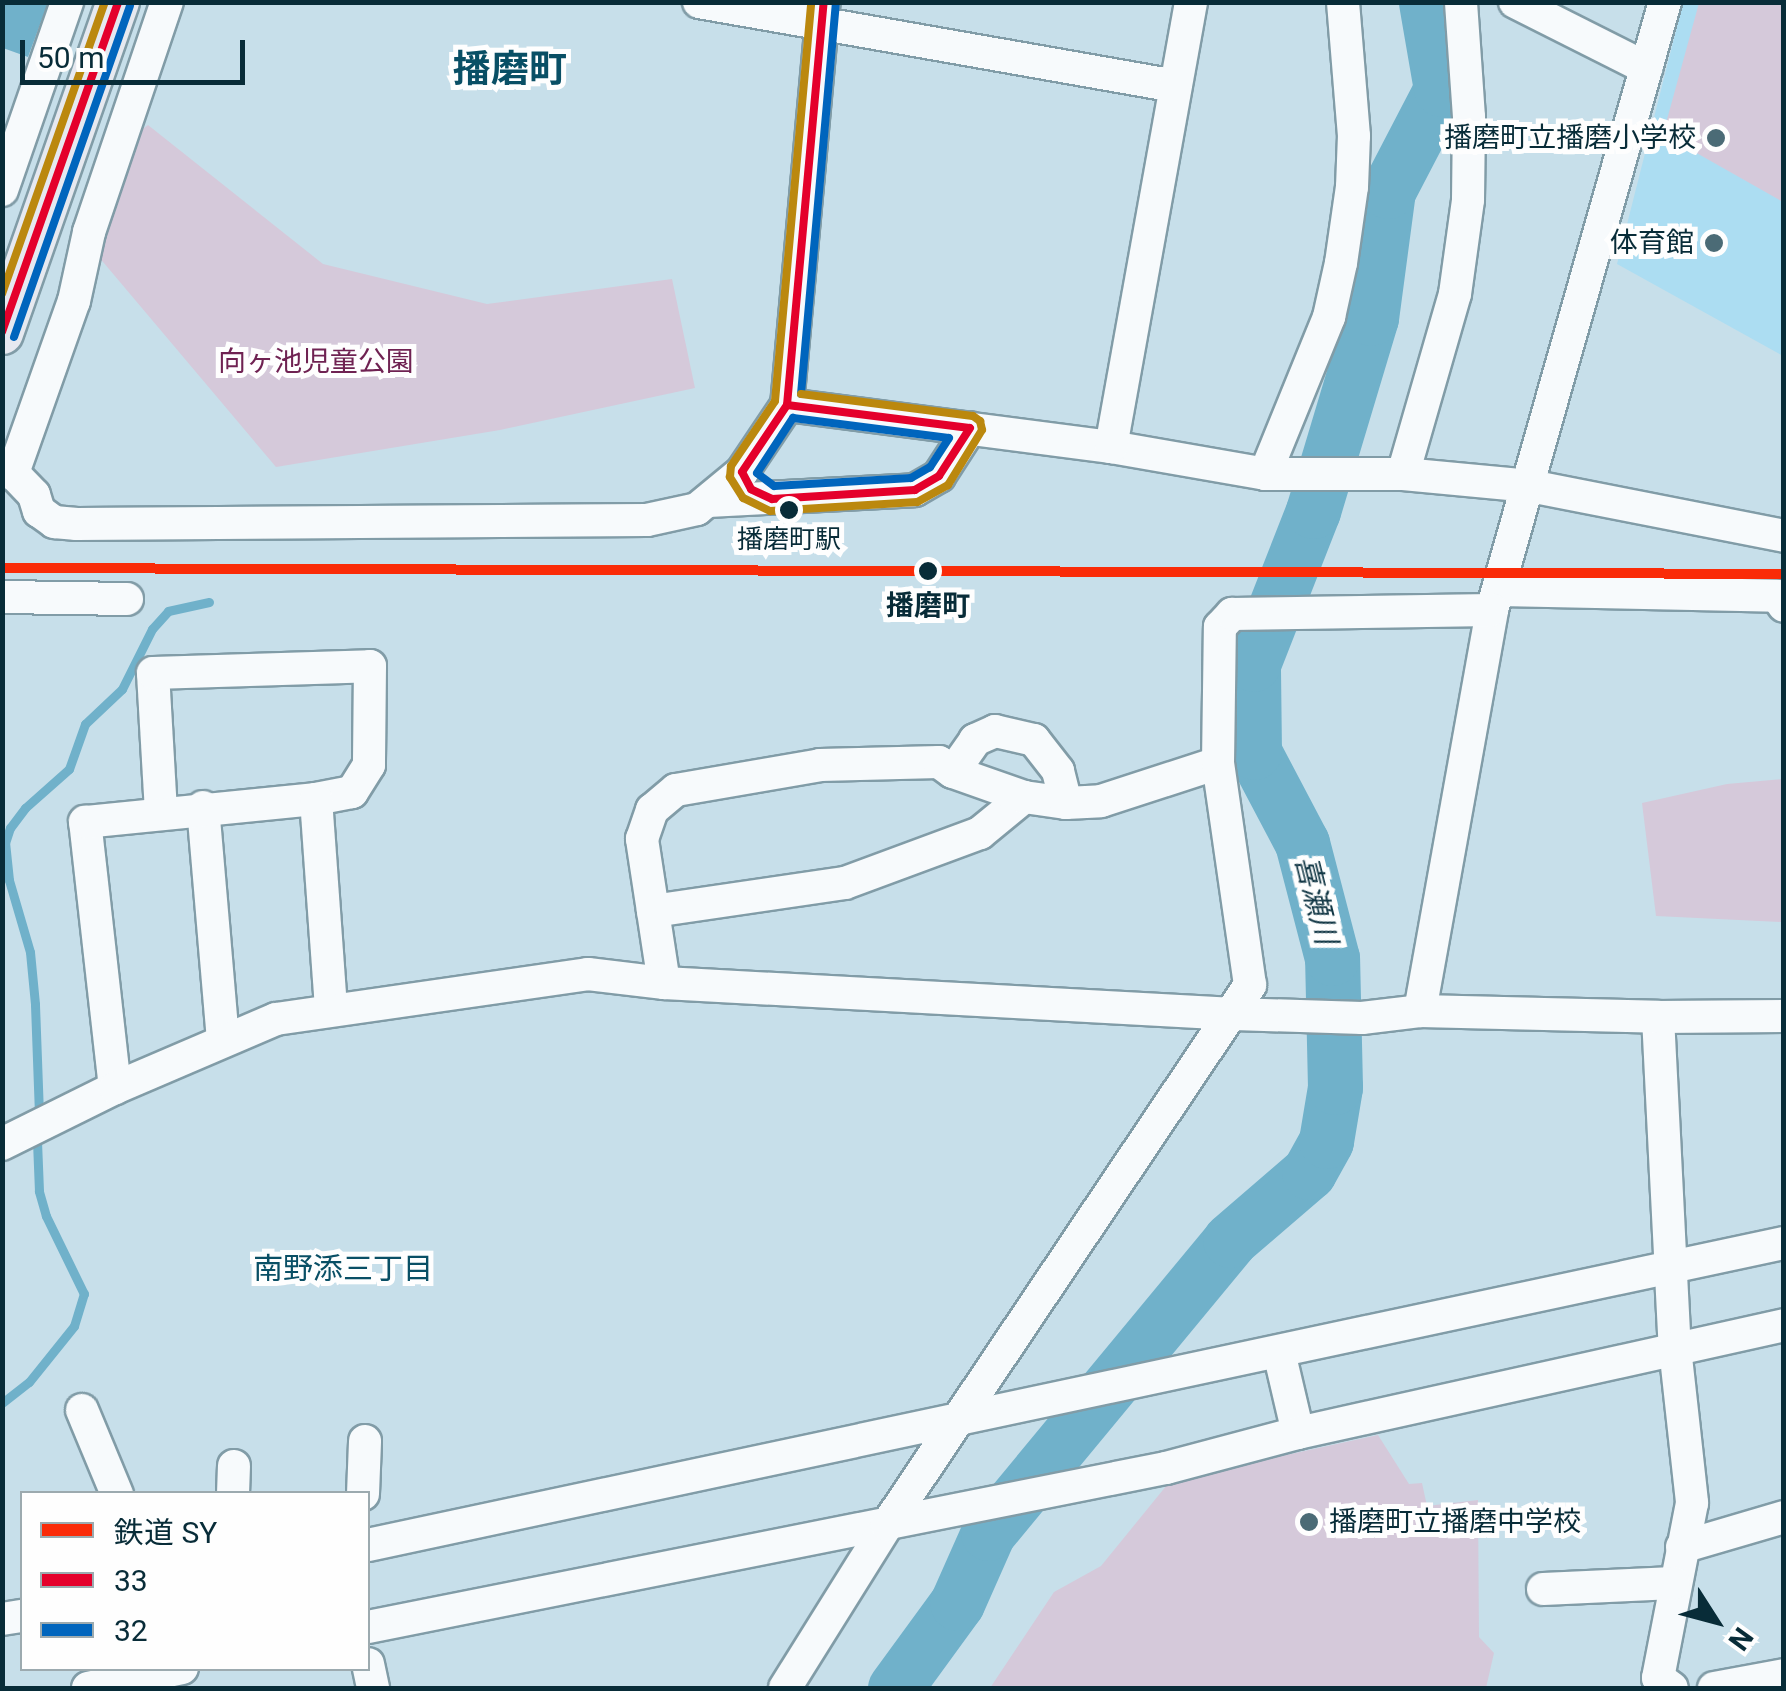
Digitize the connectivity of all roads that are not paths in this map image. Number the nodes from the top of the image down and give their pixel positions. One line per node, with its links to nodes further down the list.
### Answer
1 (68, 2): 13 (street)
2 (118, 2): 14 (main road)
3 (167, 2): 19 (street)
4 (700, 2): 10 (street)
5 (1191, 2): 12 (street)
6 (1343, 2): 20 (street)
7 (1461, 2): 21 (street)
8 (1515, 2): 11 (street)
9 (1665, 2): 11 (street)
10 (822, 15): 12 (street); 15 (street)
11 (1646, 68): 22 (street)
12 (1176, 86): 17 (street)
13 (2, 190)
14 (2, 333)
15 (787, 405): 16 (street); 18 (street)
16 (970, 428): 17 (street); 23 (street)
17 (1111, 447): 20 (street)
18 (742, 472): 23 (street); 24 (street)
19 (8, 473): 24 (street)
20 (1265, 474): 21 (street)
21 (1403, 474): 22 (street)
22 (1530, 486): 25 (street); 28 (street)
23 (772, 499): 24 (street)
24 (708, 501)
25 (1784, 536)
26 (2, 597): 27 (street)
27 (127, 599)
28 (1496, 600): 29 (street); 30 (street); 40 (street)
29 (1784, 606)
30 (1218, 763): 34 (street); 41 (street)
31 (953, 772): 32 (street); 34 (street); 37 (street)
32 (1024, 797): 34 (street); 37 (street)
33 (316, 799): 35 (street); 36 (street); 39 (street)
34 (1066, 803)
35 (203, 807): 36 (street); 44 (street)
36 (161, 812): 45 (street)
37 (653, 912): 38 (street)
38 (664, 983): 39 (street); 41 (street)
39 (331, 1009): 44 (street)
40 (1420, 1010): 41 (street); 43 (street)
41 (1234, 1014): 53 (street)
42 (1784, 1016): 43 (street)
43 (1658, 1018): 48 (street)
44 (224, 1040): 45 (street)
45 (115, 1088): 46 (street)
46 (2, 1144)
47 (1784, 1243): 48 (street)
48 (1670, 1270): 50 (street); 51 (street)
49 (1784, 1325): 50 (street)
50 (1675, 1348): 54 (street); 61 (street)
51 (1278, 1352): 53 (street); 54 (street)
52 (82, 1410): 56 (street)
53 (959, 1418): 59 (street); 60 (street)
54 (1298, 1433): 59 (street)
55 (365, 1441): 57 (street)
56 (116, 1491)
57 (362, 1491)
58 (1784, 1517): 61 (street)
59 (887, 1525): 64 (street); 68 (street)
60 (370, 1545)
61 (1682, 1547): 62 (street)
62 (1674, 1583): 63 (street); 69 (street)
63 (1543, 1589)
64 (370, 1627)
65 (168, 1671): 67 (street)
66 (1784, 1675): 70 (street)
67 (88, 1688)
68 (785, 1688)
69 (1672, 1688)
70 (1714, 1688)

